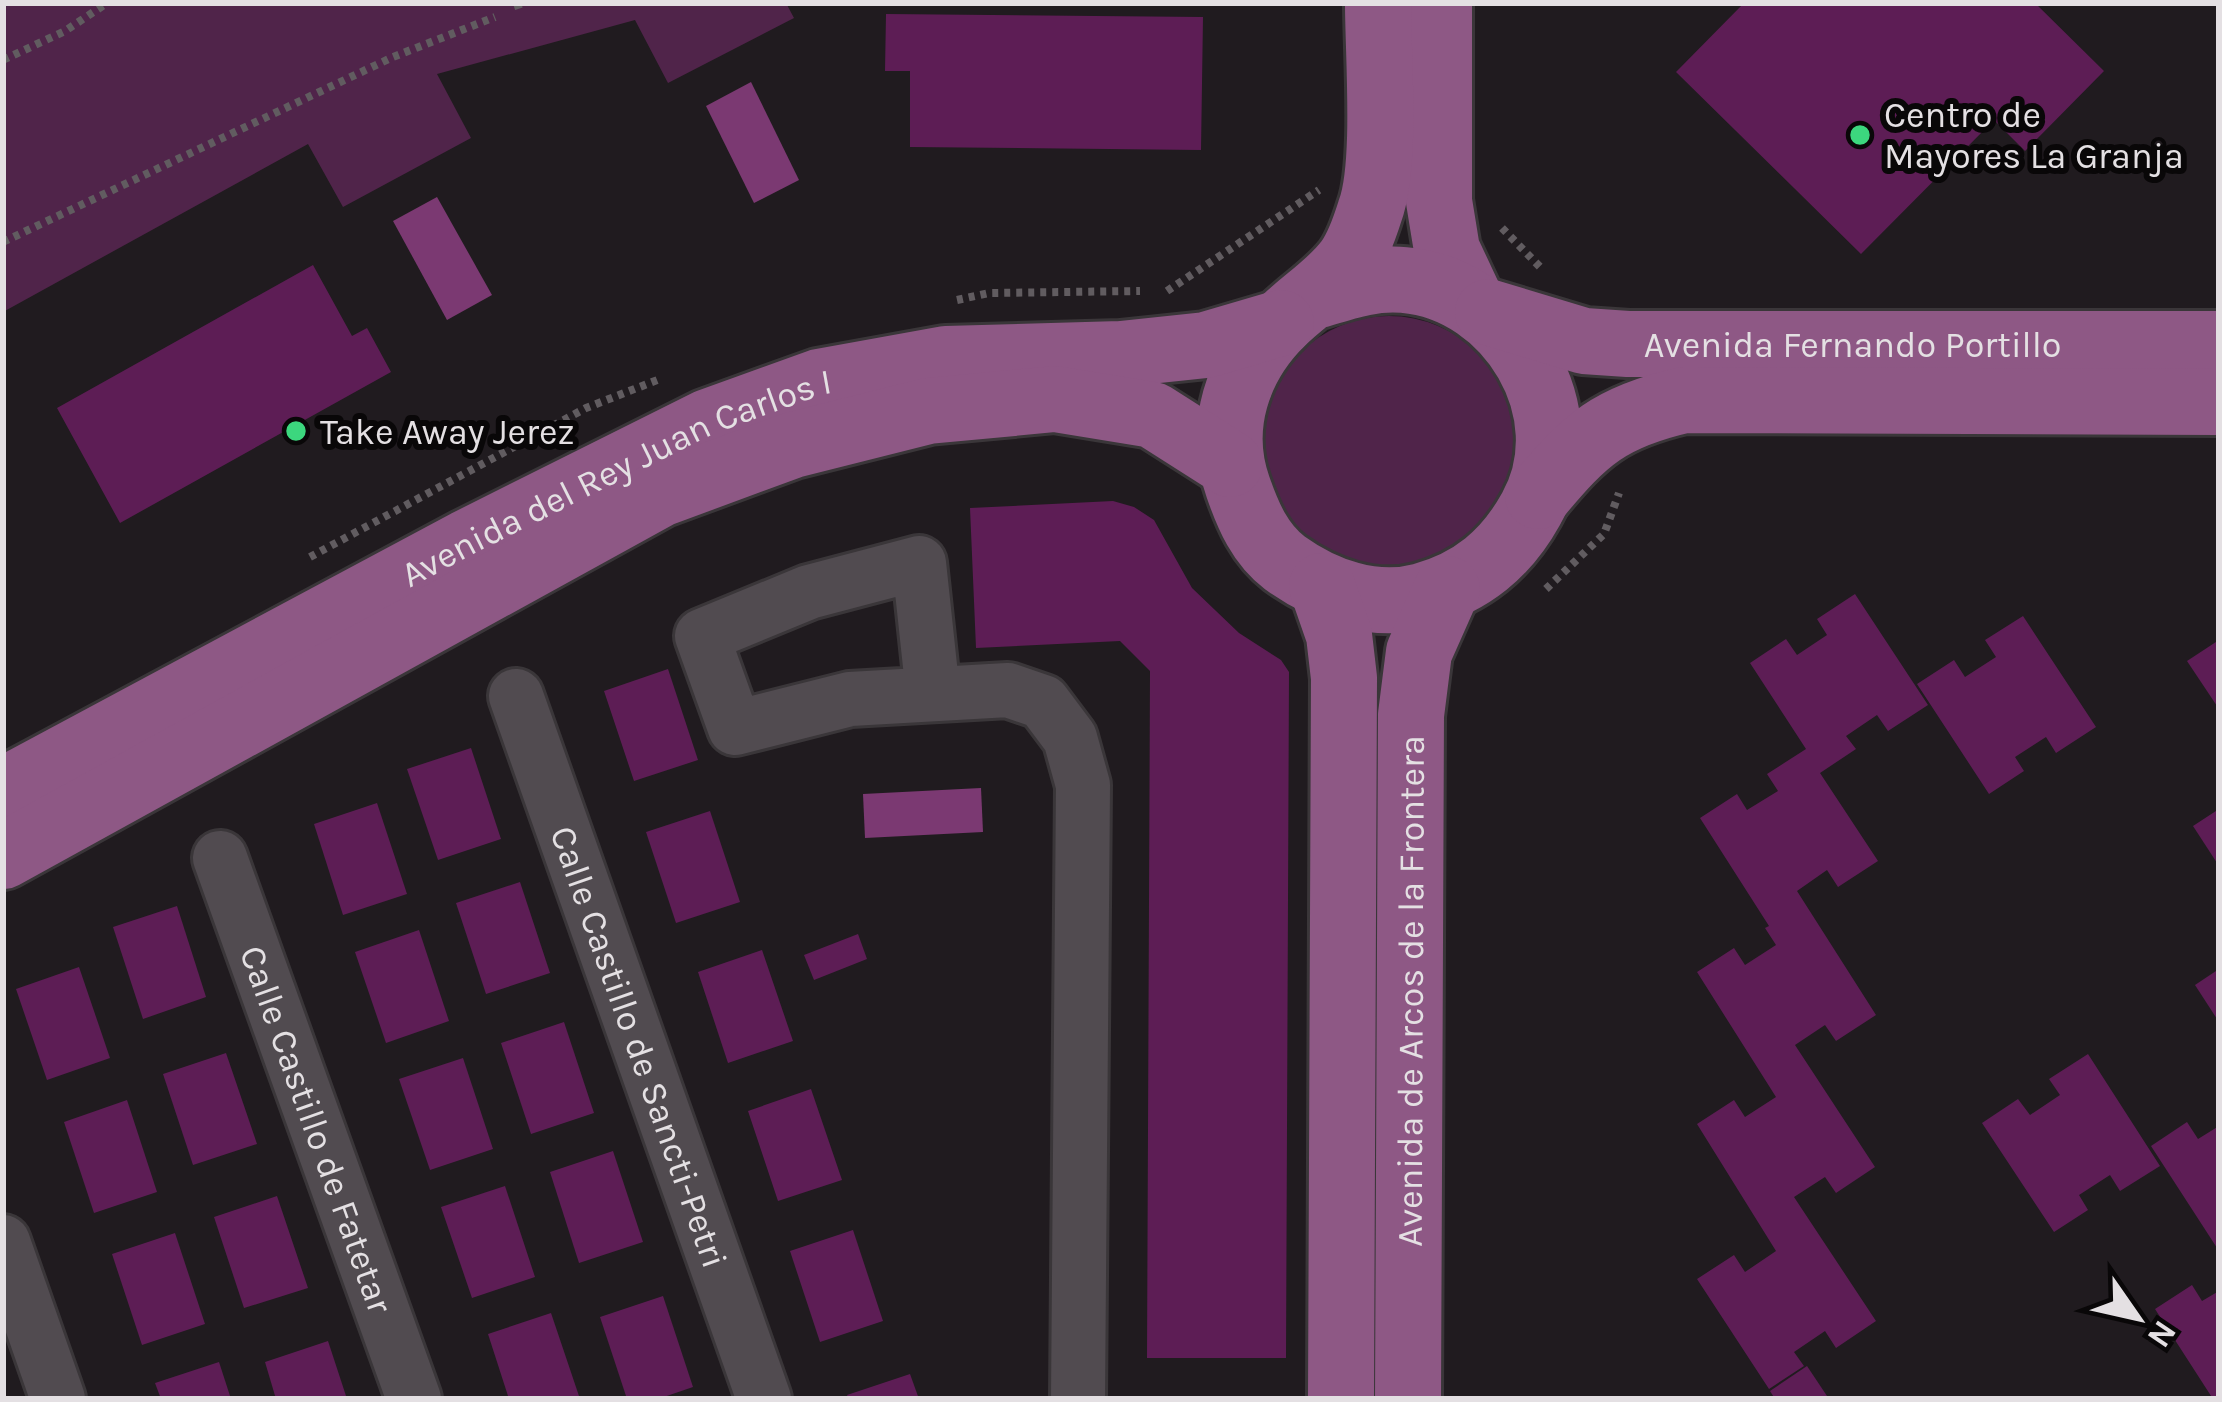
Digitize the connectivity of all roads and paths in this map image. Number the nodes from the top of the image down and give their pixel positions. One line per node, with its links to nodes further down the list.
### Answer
1 (106, 3): 5 (path)
2 (1378, 3): 6 (main road)
3 (1438, 3): 11 (main road)
4 (495, 17): 8 (path)
5 (3, 59)
6 (1378, 174): 10 (path); 12 (main road)
7 (1492, 214): 9 (path)
8 (3, 242)
9 (1548, 274)
10 (945, 302)
11 (1479, 306): 12 (main road); 13 (main road, Avenida Fernando Portillo); 18 (main road)
12 (1298, 309): 17 (main road); 25 (main road, Avenida del Rey Juan Carlos I)
13 (2219, 344)
14 (664, 377): 19 (path)
15 (2219, 402): 16 (main road, Avenida Fernando Portillo)
16 (1634, 412): 18 (main road, Avenida Fernando Portillo); 22 (path)
17 (1230, 464): 20 (main road); 26 (main road, Avenida del Rey Juan Carlos I)
18 (1538, 496): 21 (main road)
19 (296, 566)
20 (1322, 586): 21 (main road); 33 (main road, Avenida de Arcos de la Frontera)
21 (1448, 589): 34 (main road, Avenida de Arcos de la Frontera)
22 (1532, 597)
23 (933, 694): 32 (street)
24 (516, 696): 31 (street, Calle Castillo de Sancti-Petri)
25 (3, 791)
26 (3, 856)
27 (220, 858): 30 (street, Calle Castillo de Fatetar)
28 (3, 1242): 29 (street)
29 (58, 1399)
30 (414, 1399)
31 (764, 1399)
32 (1078, 1399)
33 (1341, 1399)
34 (1408, 1399)

